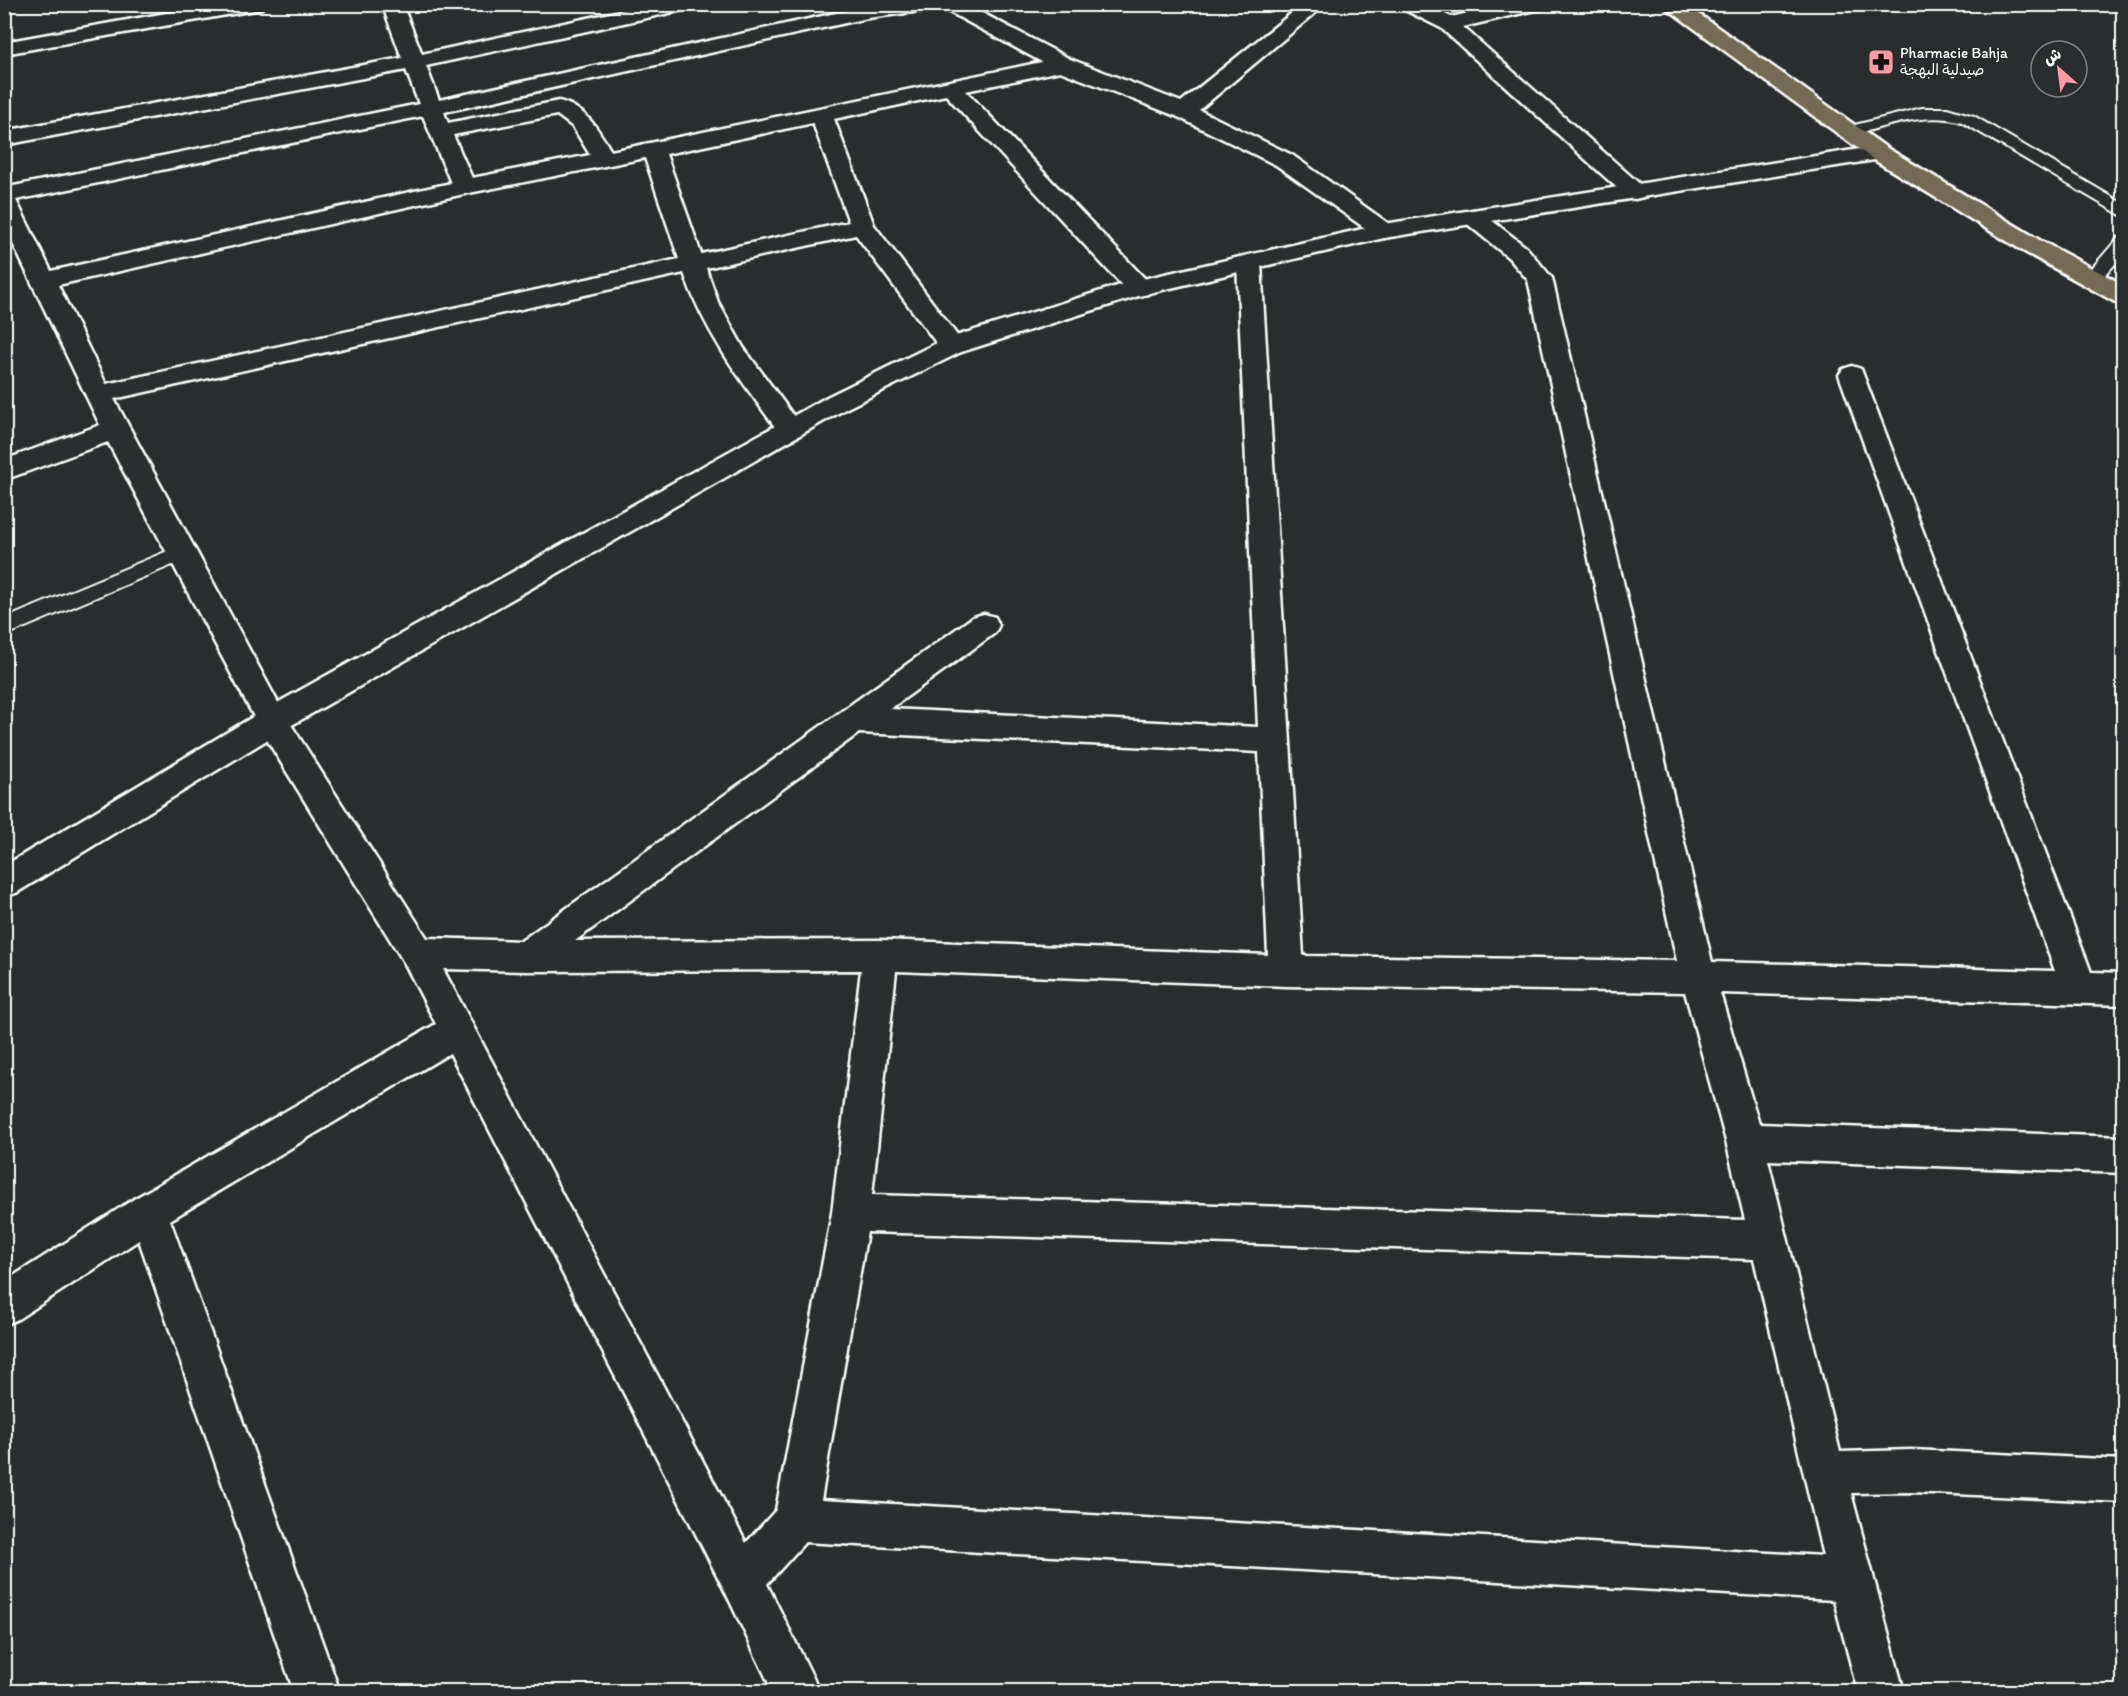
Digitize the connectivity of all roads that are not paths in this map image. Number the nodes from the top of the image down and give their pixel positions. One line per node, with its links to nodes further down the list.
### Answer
1 (255, 4): 12 (street)
2 (392, 4): 13 (street)
3 (683, 4): 13 (street)
4 (929, 4): 16 (street)
5 (937, 4): 10 (street)
6 (1316, 4): 17 (street)
7 (1408, 4): 11 (street)
8 (1537, 4): 11 (street)
9 (1671, 4): 20 (main road)
10 (949, 5): 14 (street)
11 (1448, 24): 26 (street)
12 (4, 48)
13 (414, 62): 16 (street); 21 (street)
14 (1062, 64): 15 (street); 17 (street)
15 (950, 86): 18 (street); 37 (street)
16 (431, 108): 19 (street); 27 (street)
17 (1184, 111): 31 (street)
18 (822, 114): 22 (street); 30 (street)
19 (440, 131): 24 (street); 25 (street)
20 (1849, 131): 23 (main road); 28 (lane)
21 (4, 138)
22 (653, 150): 24 (street); 33 (street)
23 (1879, 153): 26 (street); 35 (main road)
24 (604, 160): 25 (street)
25 (464, 187): 36 (street)
26 (1635, 192): 29 (street)
27 (4, 197): 36 (street)
28 (2124, 212)
29 (1473, 217): 31 (street); 56 (street)
30 (862, 226): 33 (street); 39 (street)
31 (1384, 231): 34 (street)
32 (2124, 242): 35 (lane)
33 (694, 264): 41 (street); 43 (street)
34 (1249, 264): 37 (street); 50 (street)
35 (2092, 279): 38 (main road)
36 (43, 281): 41 (street)
37 (1139, 288): 39 (street)
38 (2124, 296)
39 (952, 346): 43 (street)
40 (1852, 375): 57 (street)
41 (99, 394): 42 (street)
42 (115, 429): 44 (street); 45 (street)
43 (790, 429): 49 (street)
44 (4, 471)
45 (182, 553): 47 (lane); 49 (street)
46 (984, 625): 48 (street)
47 (4, 628)
48 (853, 720): 50 (street); 54 (street)
49 (272, 721): 51 (street); 52 (street)
50 (1274, 740): 55 (street)
51 (4, 883)
52 (417, 953): 54 (street); 59 (street)
53 (880, 955): 54 (street); 55 (street); 63 (street)
54 (527, 956)
55 (1286, 971): 56 (street)
56 (1698, 977): 57 (street); 60 (street)
57 (2079, 988): 58 (street)
58 (2124, 989)
59 (458, 1030): 62 (street); 70 (street)
60 (1745, 1141): 61 (street); 64 (street)
61 (2124, 1155)
62 (148, 1212): 65 (street); 71 (street)
63 (851, 1212): 64 (street); 68 (street)
64 (1770, 1240): 66 (street)
65 (4, 1305)
66 (1826, 1473): 67 (street); 69 (street)
67 (2124, 1481)
68 (796, 1520): 69 (street); 70 (street)
69 (1850, 1579): 73 (street)
70 (742, 1580): 72 (street)
71 (317, 1692)
72 (797, 1692)
73 (1881, 1692)

